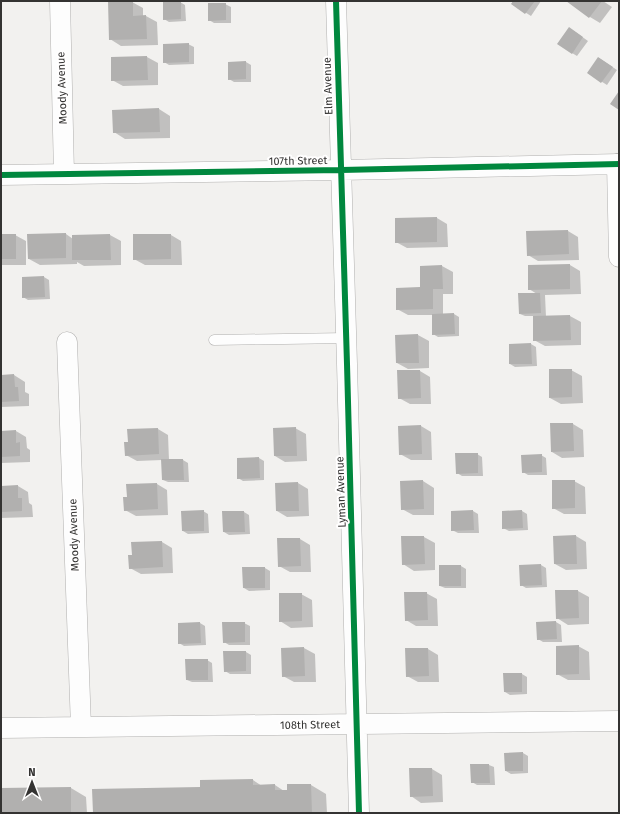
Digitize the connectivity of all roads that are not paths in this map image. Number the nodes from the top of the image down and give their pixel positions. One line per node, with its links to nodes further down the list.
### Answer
1 (60, 1): 5 (street, Moody Avenue)
2 (336, 1): 4 (street, Elm Avenue)
3 (618, 164): 4 (street, 107th Street); 7 (street)
4 (341, 170): 5 (street, 107th Street); 8 (street, Lyman Avenue)
5 (64, 174): 6 (street, 107th Street)
6 (1, 175)
7 (619, 257)
8 (346, 338): 9 (lane); 12 (street, Lyman Avenue)
9 (214, 340)
10 (67, 342): 13 (street, Moody Avenue)
11 (619, 721): 12 (street, 108th Street)
12 (357, 724): 13 (street, 108th Street); 15 (street, Lyman Avenue)
13 (81, 727): 14 (street, 108th Street)
14 (1, 728)
15 (359, 813)

